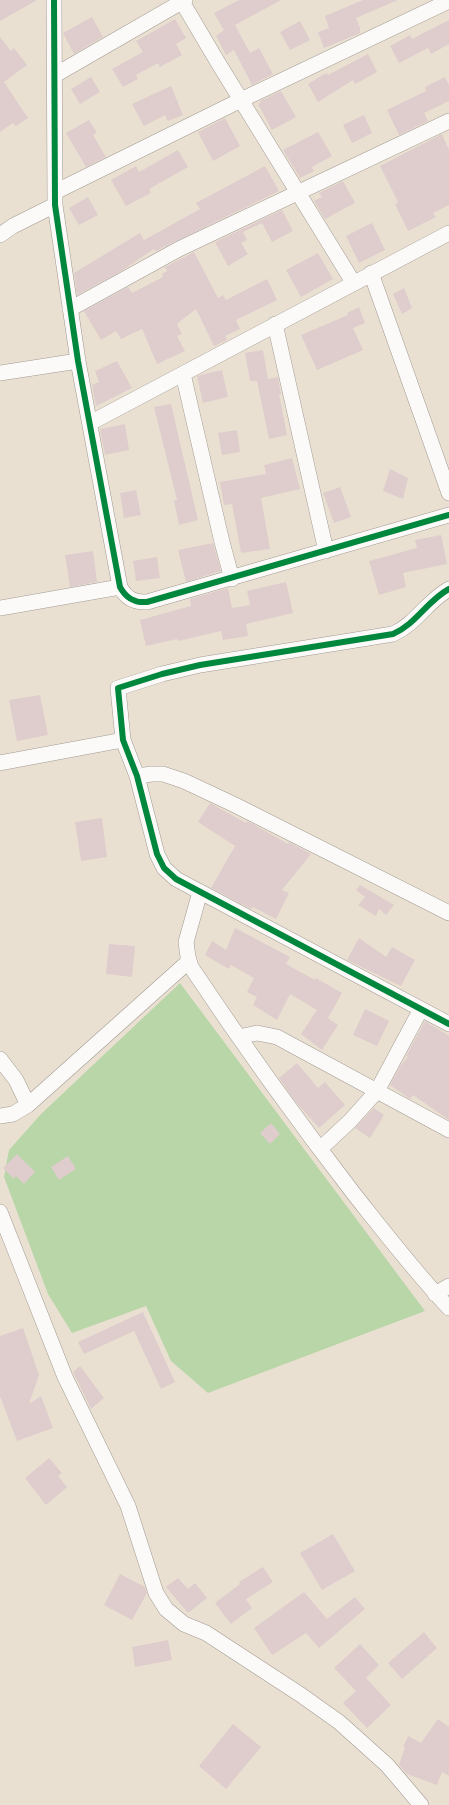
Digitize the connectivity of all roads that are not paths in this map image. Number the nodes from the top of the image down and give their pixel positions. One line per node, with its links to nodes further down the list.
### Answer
1 (54, 0): 4 (street)
2 (183, 1): 4 (street); 5 (street)
3 (449, 1): 5 (street)
4 (54, 75): 8 (street)
5 (241, 100): 7 (street); 8 (street)
6 (449, 121): 7 (street)
7 (299, 192): 12 (street); 13 (street)
8 (55, 199): 10 (street); 13 (street)
9 (449, 233): 11 (street)
10 (0, 235)
11 (371, 273): 12 (street); 19 (street)
12 (354, 282): 14 (street)
13 (70, 309): 15 (street)
14 (275, 324): 17 (street); 21 (street)
15 (78, 361): 16 (street); 18 (street)
16 (0, 373)
17 (183, 374): 18 (street); 22 (street)
18 (90, 423): 23 (street)
19 (449, 493)
20 (449, 515): 21 (street)
21 (326, 551): 22 (street)
22 (232, 579): 23 (street)
23 (120, 587): 25 (street)
24 (449, 589): 26 (street)
25 (0, 608)
26 (124, 740): 27 (street); 28 (street)
27 (0, 763)
28 (137, 776): 29 (street); 30 (street)
29 (200, 892): 31 (street); 32 (street)
30 (449, 913)
31 (189, 961): 34 (street); 37 (street)
32 (421, 1009): 33 (street); 36 (street)
33 (449, 1024)
34 (239, 1037): 36 (street); 40 (street)
35 (0, 1059): 37 (street)
36 (377, 1091): 39 (street); 40 (street)
37 (28, 1105): 38 (street)
38 (2, 1120)
39 (449, 1130)
40 (320, 1149): 43 (street)
41 (0, 1212): 45 (street)
42 (449, 1286): 43 (street)
43 (435, 1294): 44 (street)
44 (449, 1308)
45 (421, 1805)

